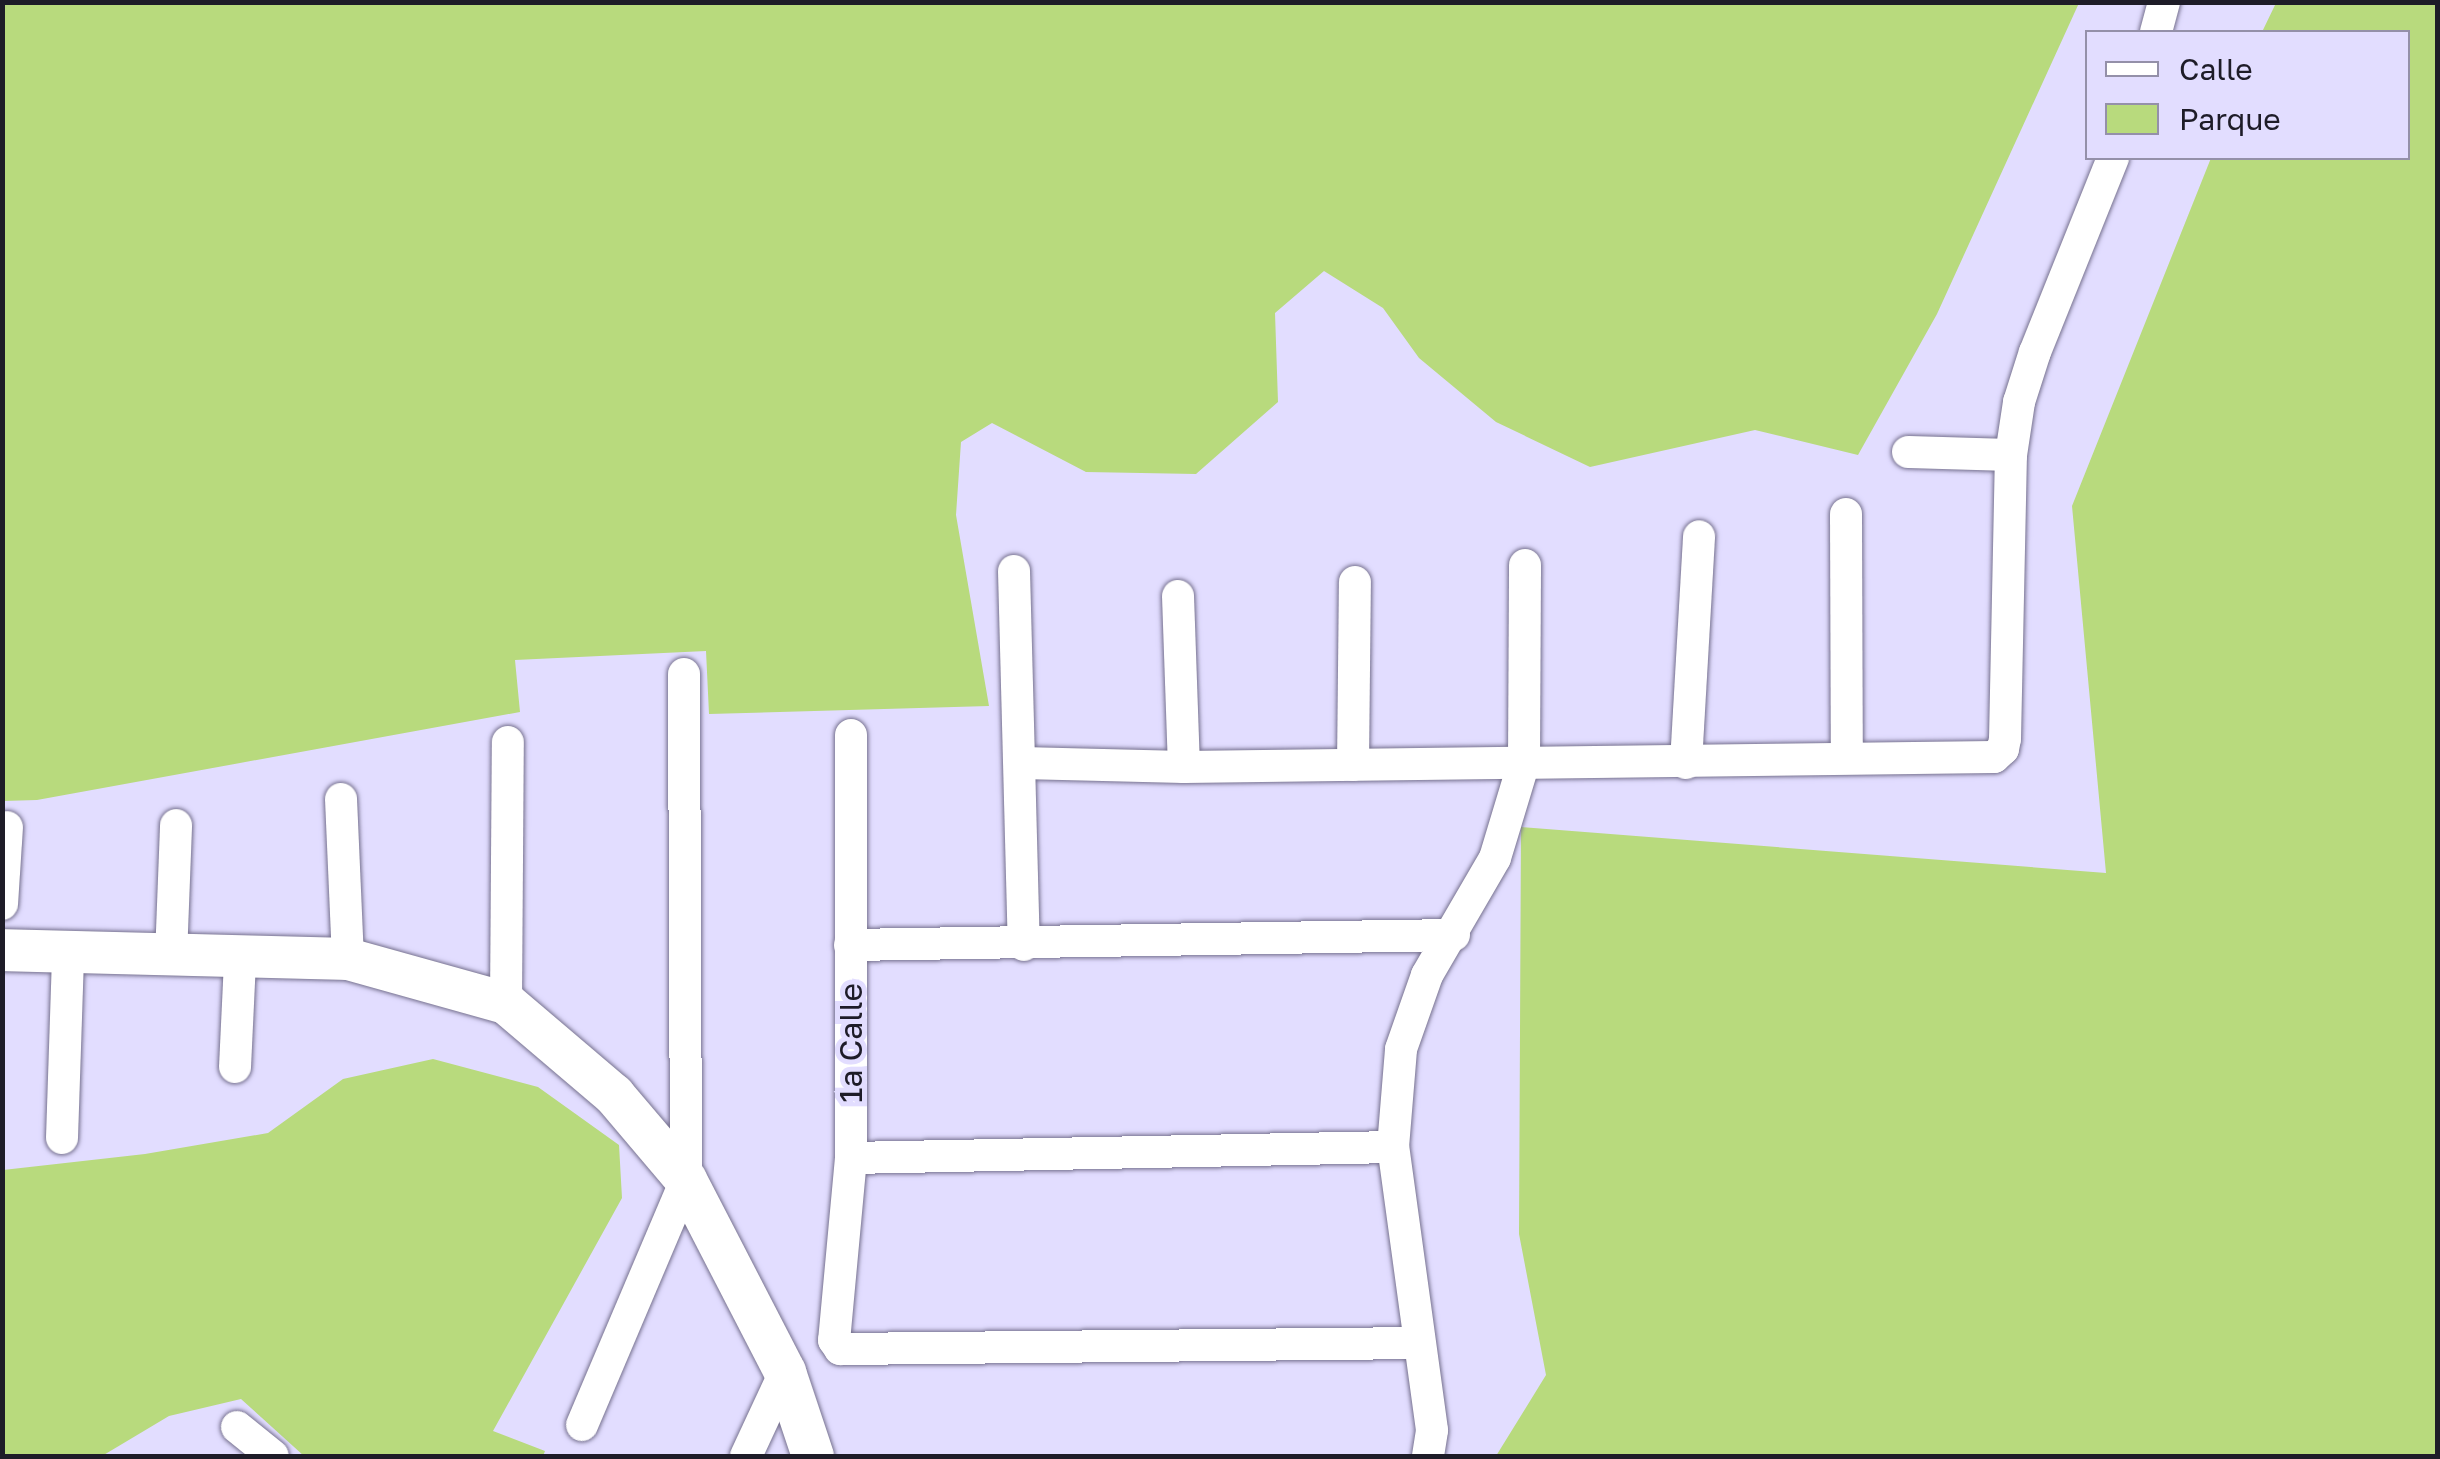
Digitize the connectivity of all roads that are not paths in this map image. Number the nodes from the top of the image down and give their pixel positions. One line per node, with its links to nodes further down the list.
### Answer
1 (2164, 2): 2 (street)
2 (2157, 30)
3 (2113, 160): 5 (street)
4 (1908, 452): 5 (street)
5 (2010, 455): 15 (street)
6 (1846, 514): 15 (street)
7 (1700, 536): 18 (street)
8 (1526, 564): 16 (street)
9 (1014, 570): 17 (street)
10 (1355, 582): 19 (street)
11 (1178, 596): 20 (street)
12 (684, 674): 38 (street)
13 (851, 736): 26 (street, 1a Calle)
14 (508, 742): 33 (street)
15 (1847, 758): 18 (street)
16 (1524, 762): 18 (street); 19 (street); 25 (street)
17 (1022, 763): 20 (street); 27 (street)
18 (1686, 763)
19 (1353, 764): 20 (street)
20 (1184, 767)
21 (341, 799): 31 (street)
22 (176, 825): 30 (street)
23 (7, 827): 24 (street)
24 (2, 904)
25 (1454, 934): 27 (street); 36 (street)
26 (850, 945): 27 (street); 37 (street, 1a Calle)
27 (1024, 945)
28 (2, 950): 29 (street)
29 (68, 952): 30 (street); 35 (street)
30 (171, 958): 32 (street)
31 (348, 959): 32 (street); 33 (street)
32 (240, 960): 34 (street)
33 (506, 1003): 38 (street)
34 (235, 1067)
35 (62, 1138)
36 (1393, 1147): 37 (street); 39 (street)
37 (851, 1158): 39 (street, 1a Calle)
38 (686, 1180): 40 (street); 41 (street)
39 (1418, 1343): 46 (street)
40 (785, 1372): 44 (street); 45 (street)
41 (582, 1425)
42 (238, 1427): 43 (street)
43 (273, 1456)
44 (746, 1456)
45 (813, 1456)
46 (1428, 1456)

